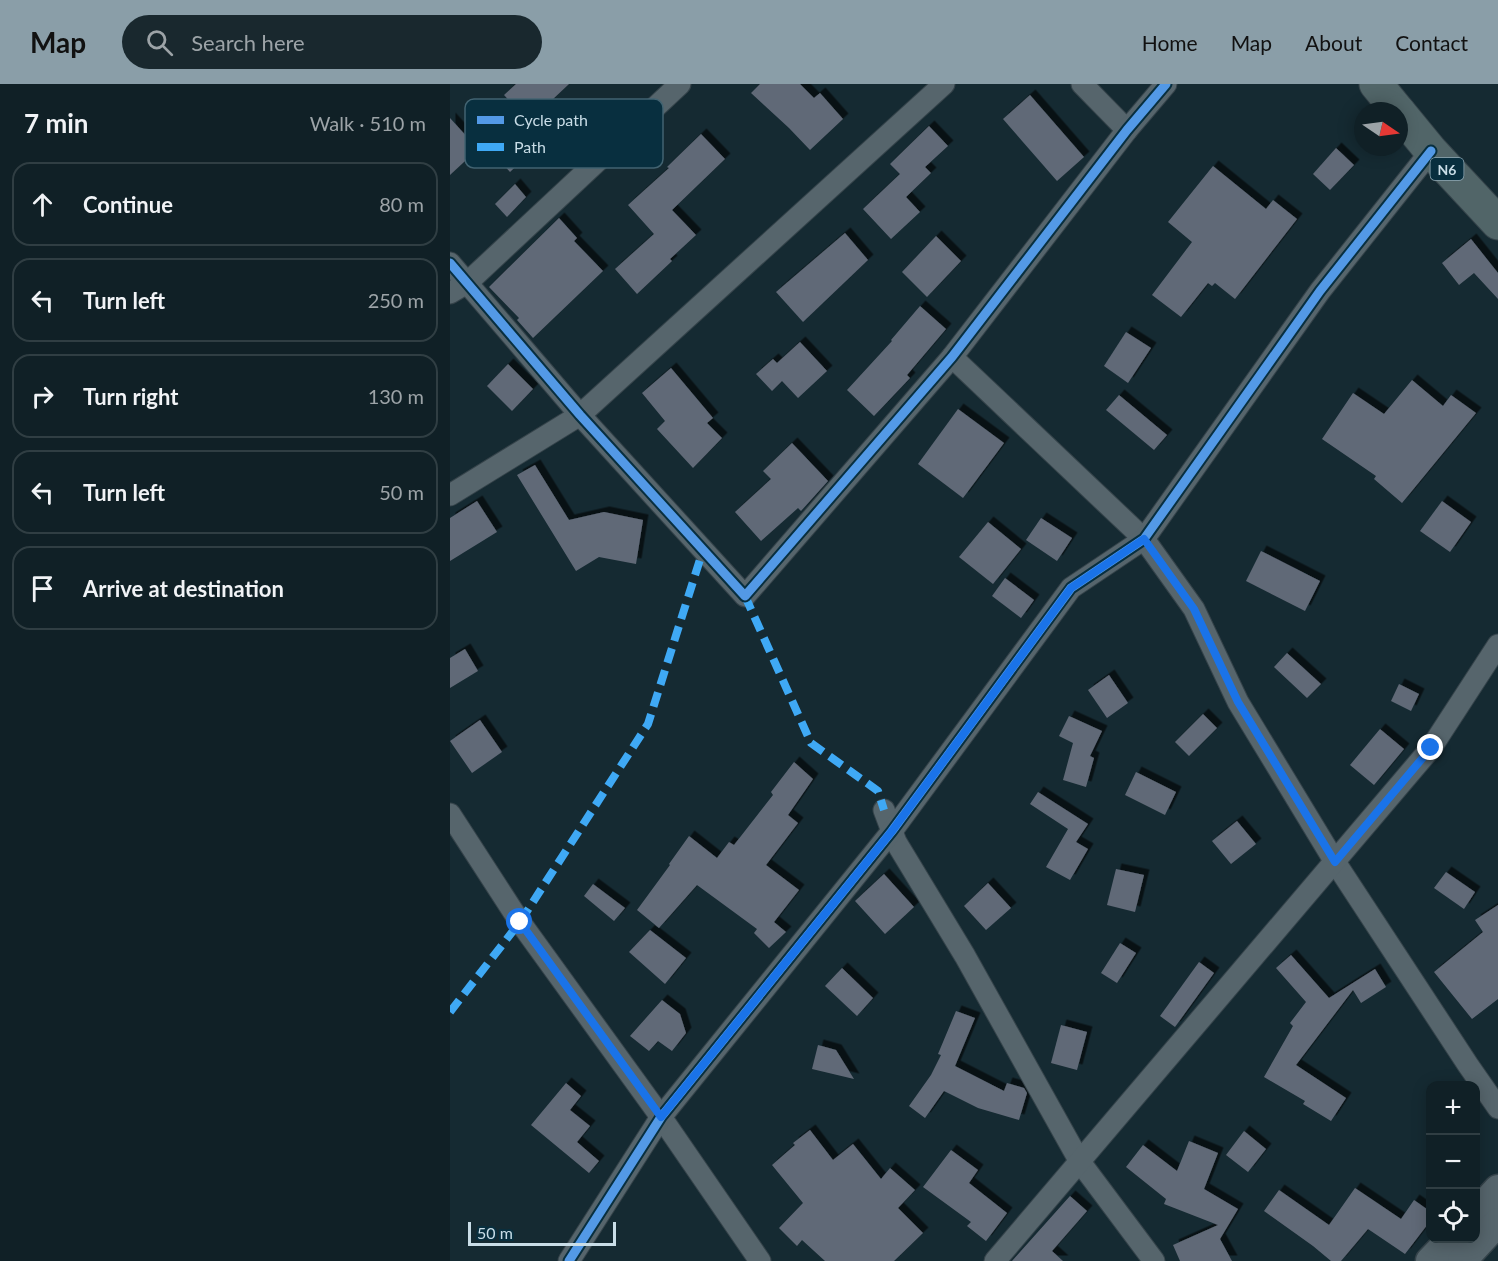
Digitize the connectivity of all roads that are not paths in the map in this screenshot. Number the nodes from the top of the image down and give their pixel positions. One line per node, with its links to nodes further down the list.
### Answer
1 (680, 84): 6 (street)
2 (944, 84): 16 (street)
3 (1082, 84): 9 (street)
4 (1166, 84): 9 (street)
5 (1376, 84): 7 (highway, N6)
6 (663, 100)
7 (1391, 102)
8 (1408, 123): 10 (highway, N6)
9 (1127, 130): 15 (street)
10 (1431, 151): 12 (highway, N6); 18 (street)
11 (589, 168): 14 (street)
12 (1498, 223)
13 (450, 264): 14 (street)
14 (459, 288): 16 (street)
15 (952, 357): 16 (street); 18 (street)
16 (580, 415): 17 (street)
17 (450, 495)
18 (1144, 539): 22 (street); 23 (street)
19 (1498, 645): 23 (street)
20 (884, 810): 22 (street)
21 (450, 814): 25 (street)
22 (892, 831): 25 (street); 26 (street)
23 (1335, 862): 24 (street); 26 (street)
24 (1498, 1108)
25 (661, 1117): 31 (street); 32 (street)
26 (1080, 1162): 33 (street); 34 (street)
27 (1498, 1189): 28 (main road)
28 (1480, 1209)
29 (1498, 1222): 36 (main road)
30 (1448, 1243): 35 (main road)
31 (569, 1261)
32 (760, 1261)
33 (995, 1261)
34 (1154, 1261)
35 (1430, 1261)
36 (1462, 1261)

